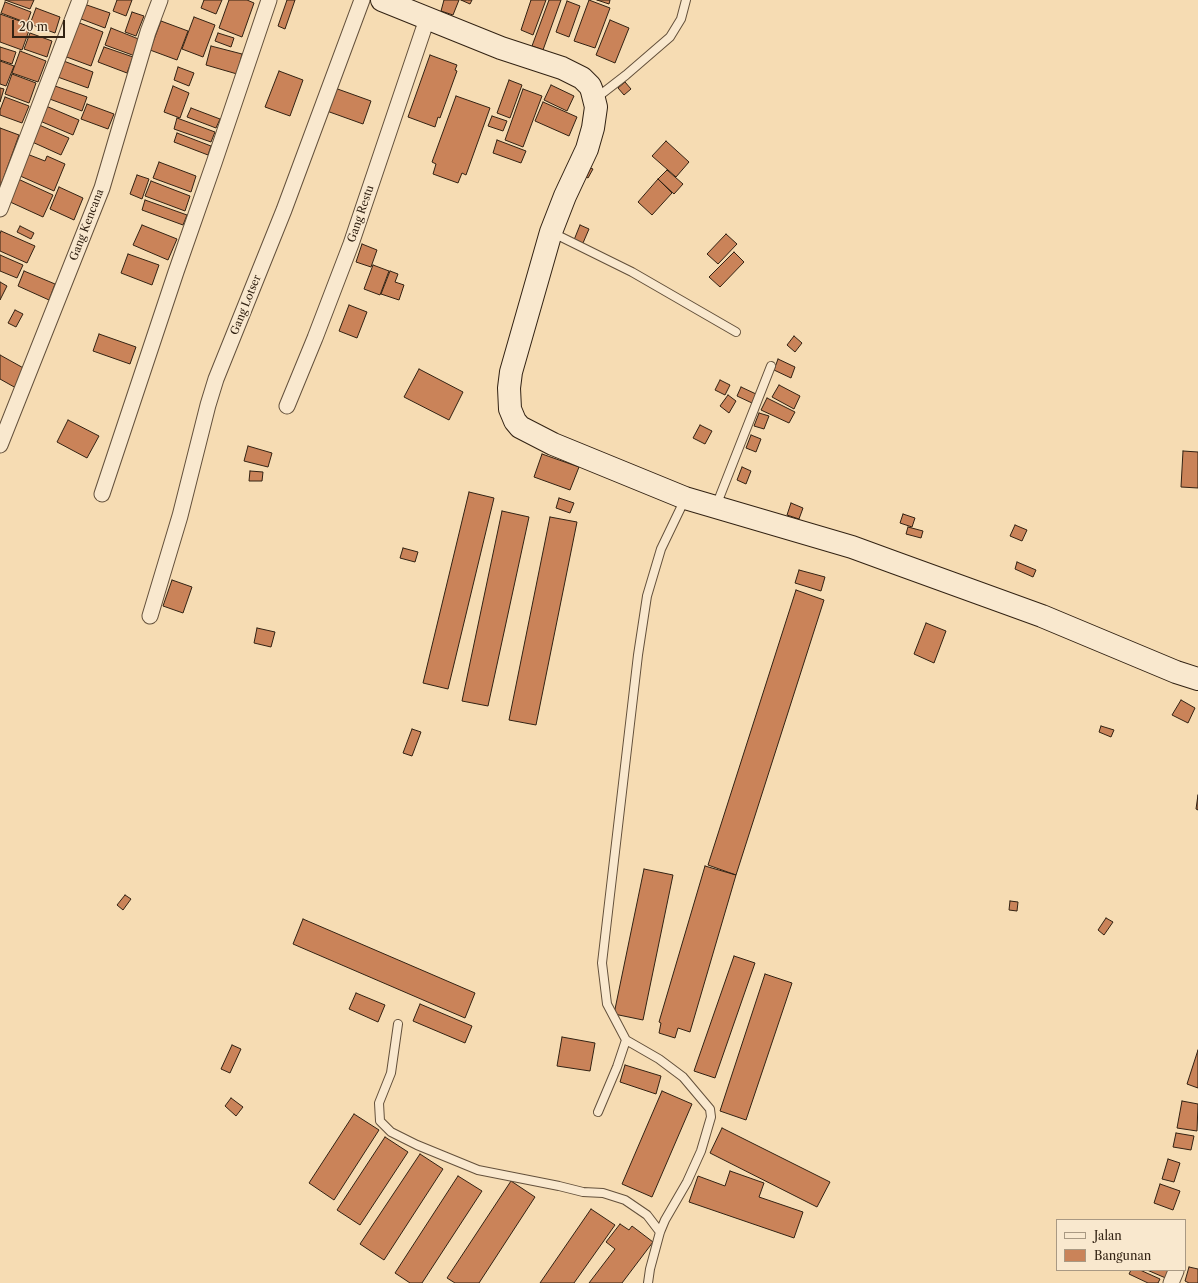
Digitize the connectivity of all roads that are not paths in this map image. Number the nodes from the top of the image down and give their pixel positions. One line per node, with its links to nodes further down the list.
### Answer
1 (80, 0): 9 (street)
2 (160, 0): 14 (street, Gang Kencana)
3 (269, 0): 15 (street)
4 (362, 0): 18 (street, Gang Lotser)
5 (382, 0): 7 (main road)
6 (686, 0): 8 (lane)
7 (427, 19): 8 (main road); 13 (street, Gang Restu)
8 (594, 99): 10 (main road)
9 (0, 209)
10 (551, 232): 11 (lane); 16 (main road)
11 (736, 332)
12 (770, 366): 17 (lane)
13 (287, 406)
14 (0, 445)
15 (102, 494)
16 (686, 498): 17 (main road); 21 (lane)
17 (716, 507): 19 (main road)
18 (150, 616)
19 (1198, 679)
20 (398, 1024): 23 (lane)
21 (626, 1040): 22 (lane); 23 (lane)
22 (598, 1112)
23 (660, 1232): 24 (lane)
24 (648, 1283)

